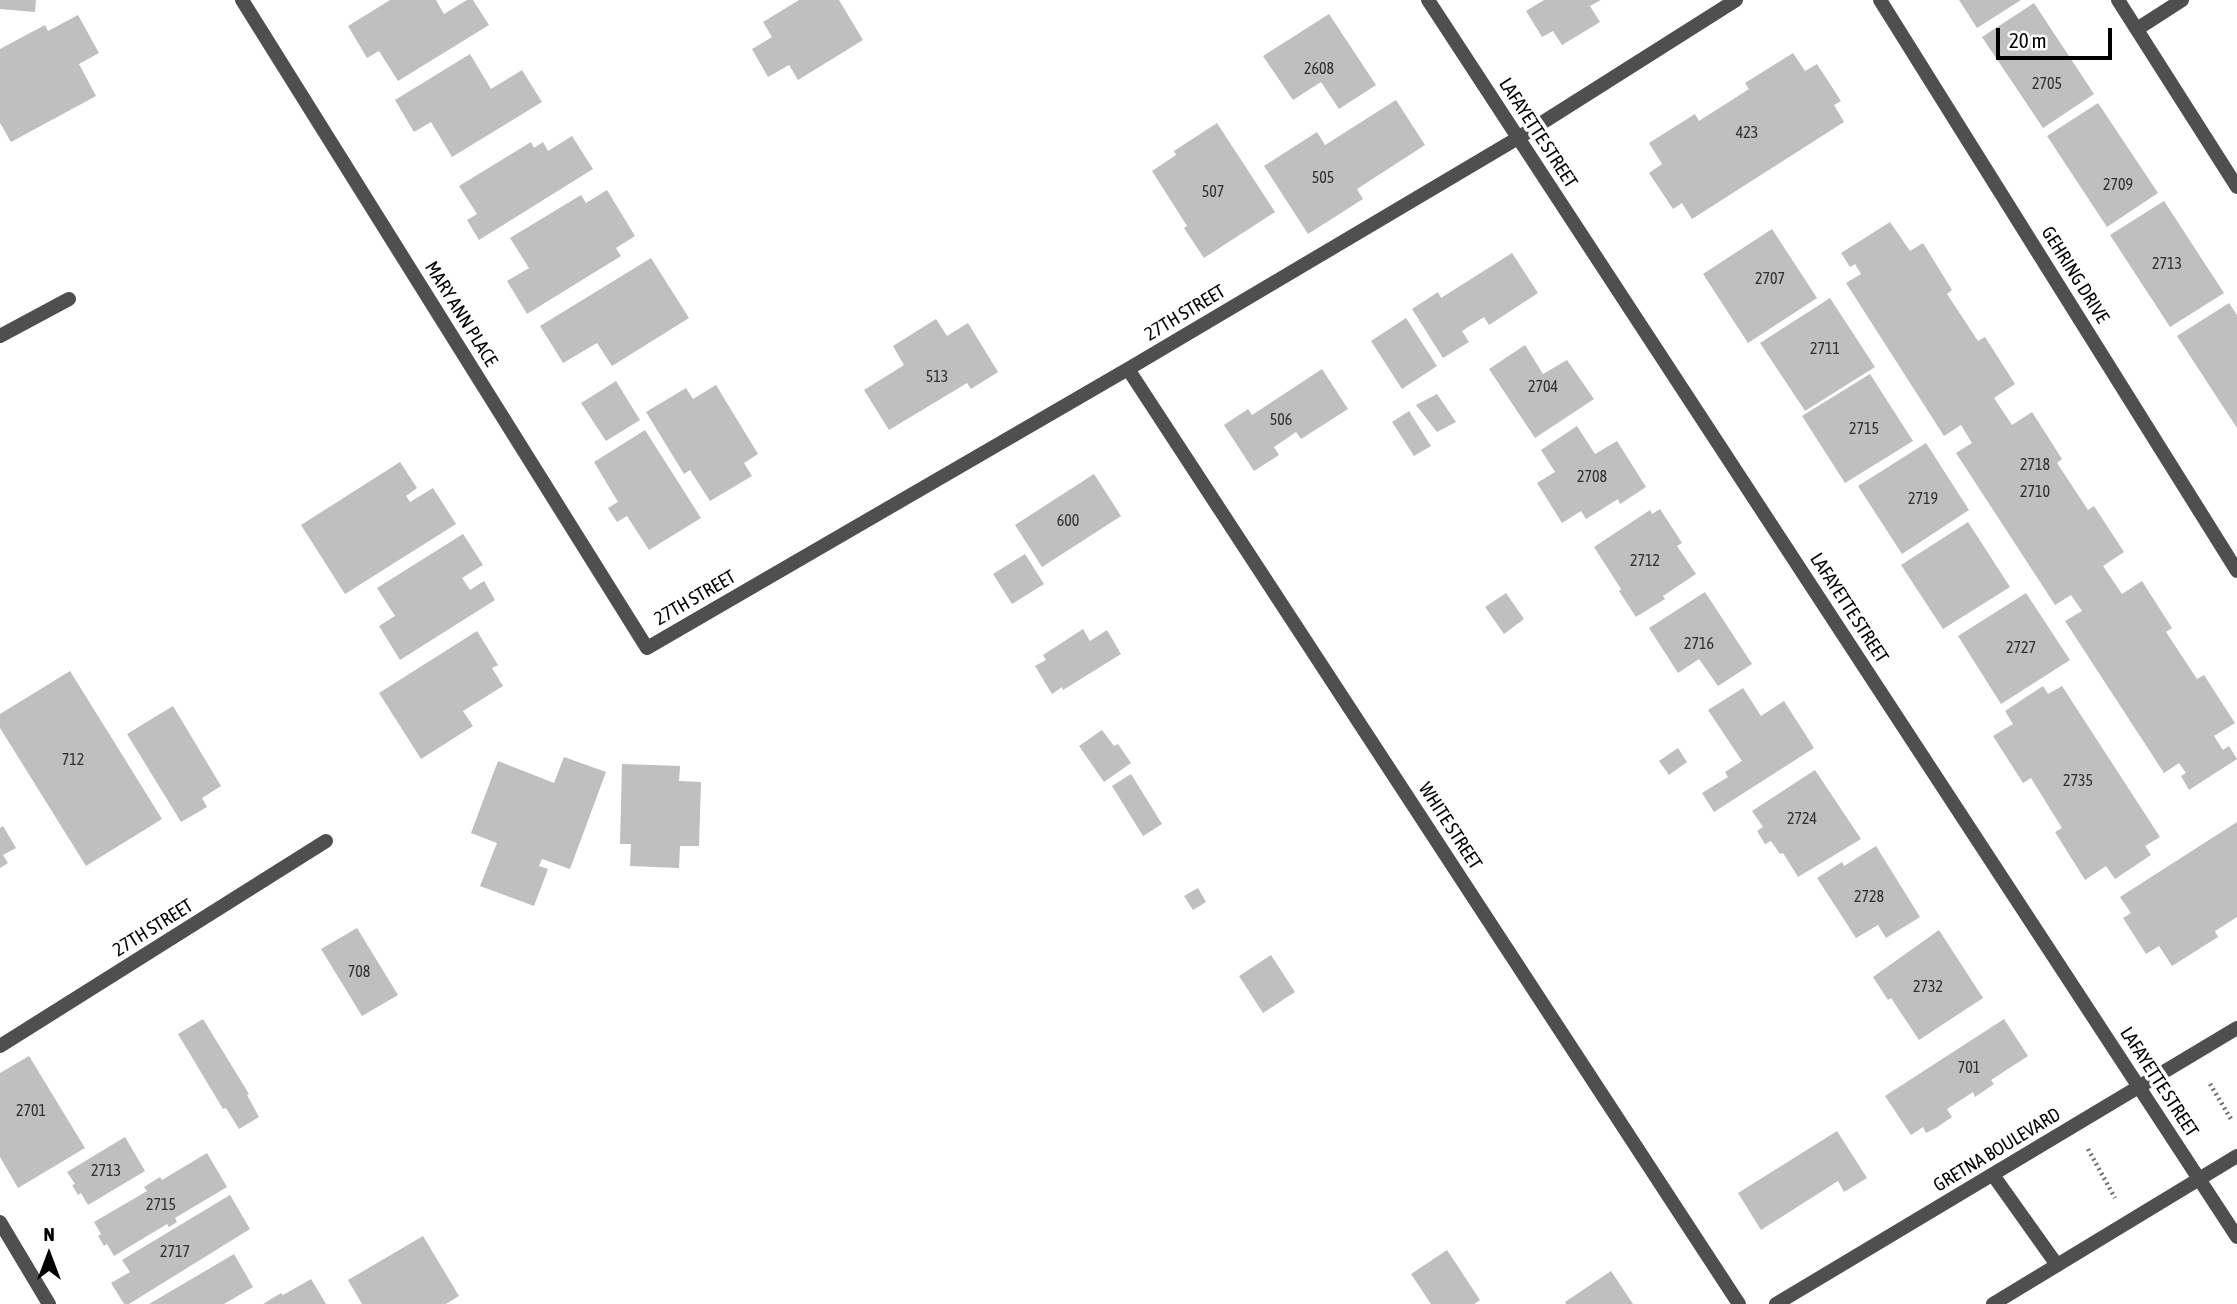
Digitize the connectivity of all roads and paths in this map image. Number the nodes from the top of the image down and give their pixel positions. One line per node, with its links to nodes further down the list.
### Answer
1 (242, 0): 14 (street, MARY ANN PLACE)
2 (1428, 0): 8 (street, LAFAYETTE STREET)
3 (1736, 0): 8 (street, 27TH STREET)
4 (1880, 0): 13 (street, GEHRING DRIVE)
5 (2118, 0): 7 (street)
6 (2182, 0): 7 (street)
7 (2137, 29): 9 (street)
8 (1518, 138): 12 (street, 27TH STREET); 19 (street, LAFAYETTE STREET)
9 (2237, 187)
10 (69, 299): 11 (street)
11 (0, 336)
12 (1128, 369): 14 (street, 27TH STREET); 30 (street, WHITE STREET)
13 (2237, 571)
14 (647, 648)
15 (326, 841): 17 (street, 27TH STREET)
16 (2237, 1028): 19 (street, GRETNA BOULEVARD)
17 (0, 1046)
18 (2210, 1084): 20 (path)
19 (2139, 1088): 23 (street, GRETNA BOULEVARD); 24 (street, LAFAYETTE STREET)
20 (2231, 1119)
21 (2088, 1149): 25 (path)
22 (2237, 1156): 24 (street)
23 (1993, 1175): 28 (street); 31 (street, GRETNA BOULEVARD)
24 (2200, 1178): 27 (street, LAFAYETTE STREET); 28 (street)
25 (2115, 1198)
26 (0, 1222): 29 (street)
27 (2237, 1237)
28 (2057, 1265): 32 (street)
29 (49, 1304)
30 (1739, 1304)
31 (1776, 1304)
32 (1993, 1304)

